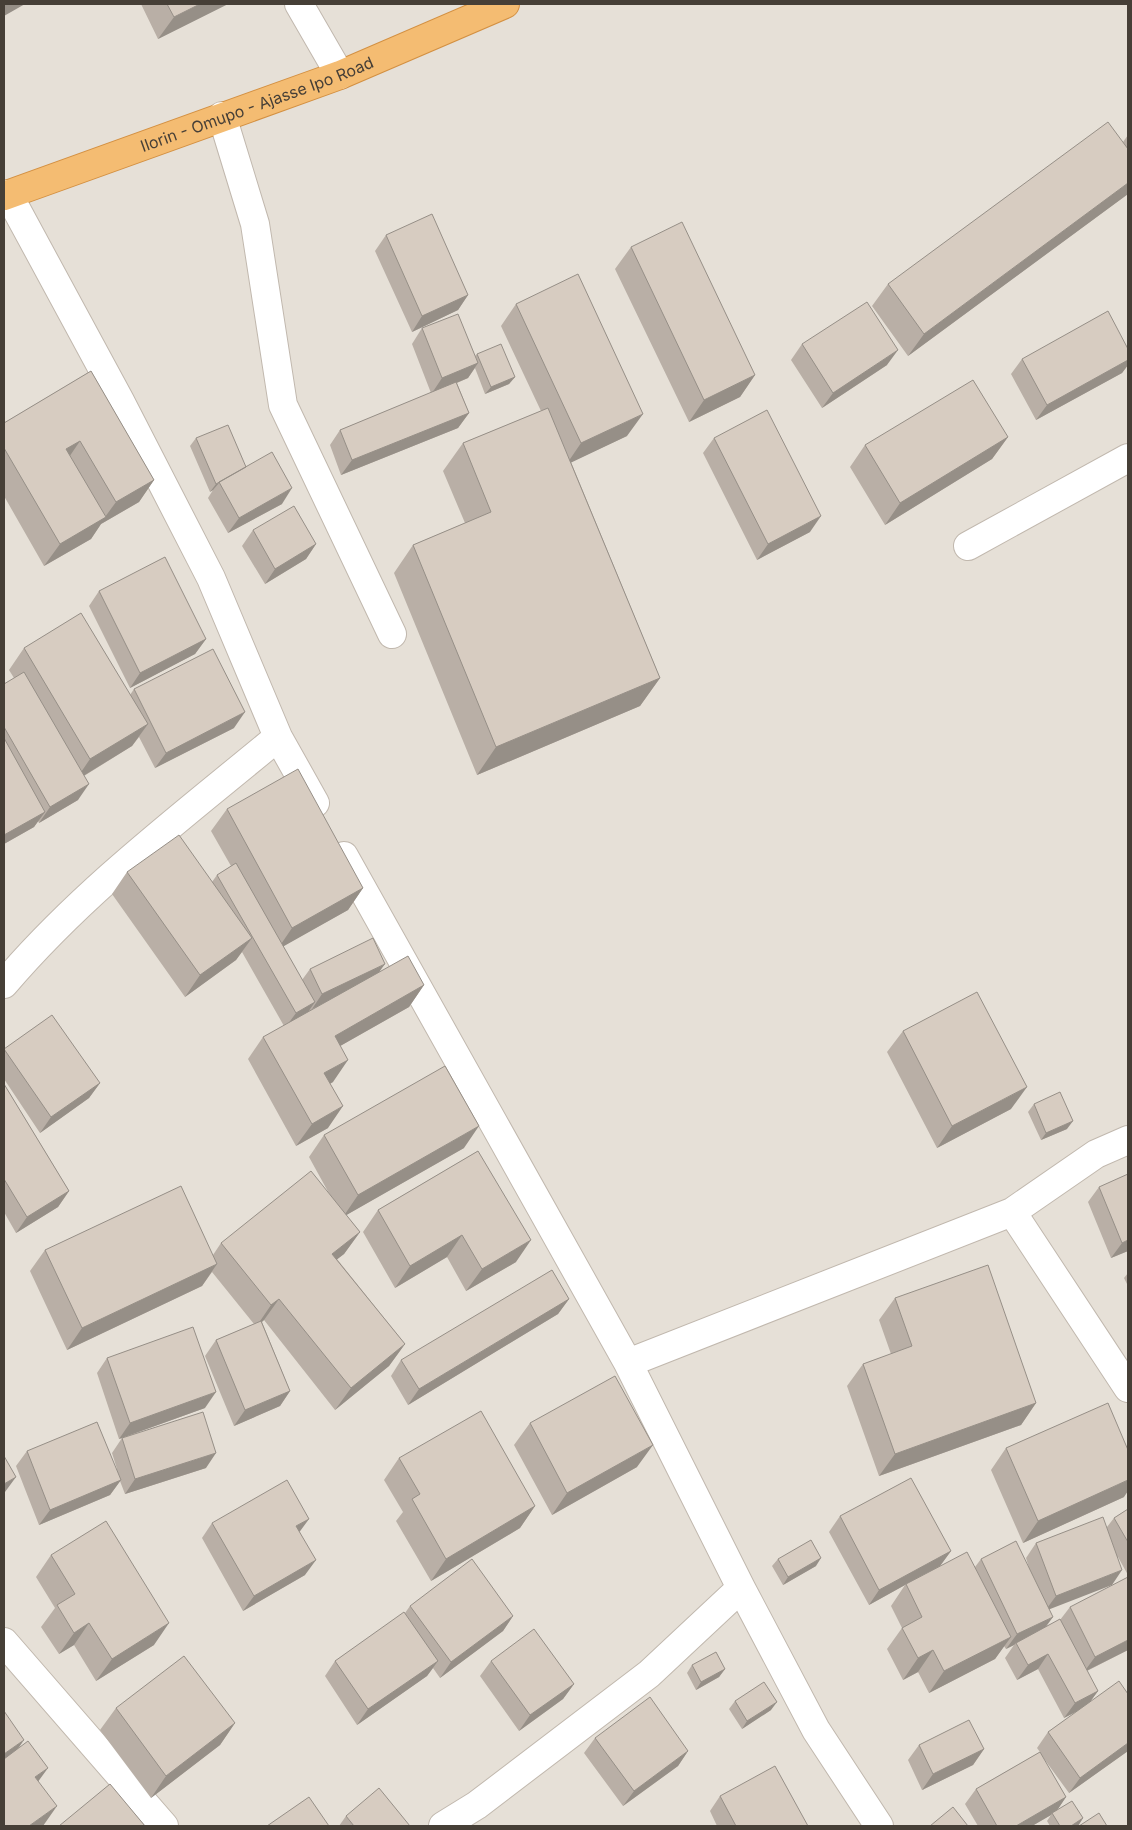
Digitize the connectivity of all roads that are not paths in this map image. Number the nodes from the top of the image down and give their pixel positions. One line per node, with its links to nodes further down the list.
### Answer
1 (299, 4): 3 (street)
2 (505, 4): 3 (highway, Ilorin - Omupo - Ajasse Ipo Road)
3 (340, 75): 4 (highway, Ilorin - Omupo - Ajasse Ipo Road)
4 (222, 116): 5 (highway, Ilorin - Omupo - Ajasse Ipo Road); 8 (street)
5 (6, 195): 9 (street)
6 (1128, 458): 7 (street)
7 (968, 546)
8 (392, 634)
9 (278, 737): 10 (street); 13 (street)
10 (4, 984)
11 (1128, 1140): 12 (street)
12 (1012, 1212): 13 (street); 14 (street)
13 (628, 1363): 15 (street)
14 (1128, 1388)
15 (741, 1588): 18 (street); 19 (street)
16 (4, 1642): 17 (street)
17 (164, 1826)
18 (443, 1826)
19 (879, 1826)

